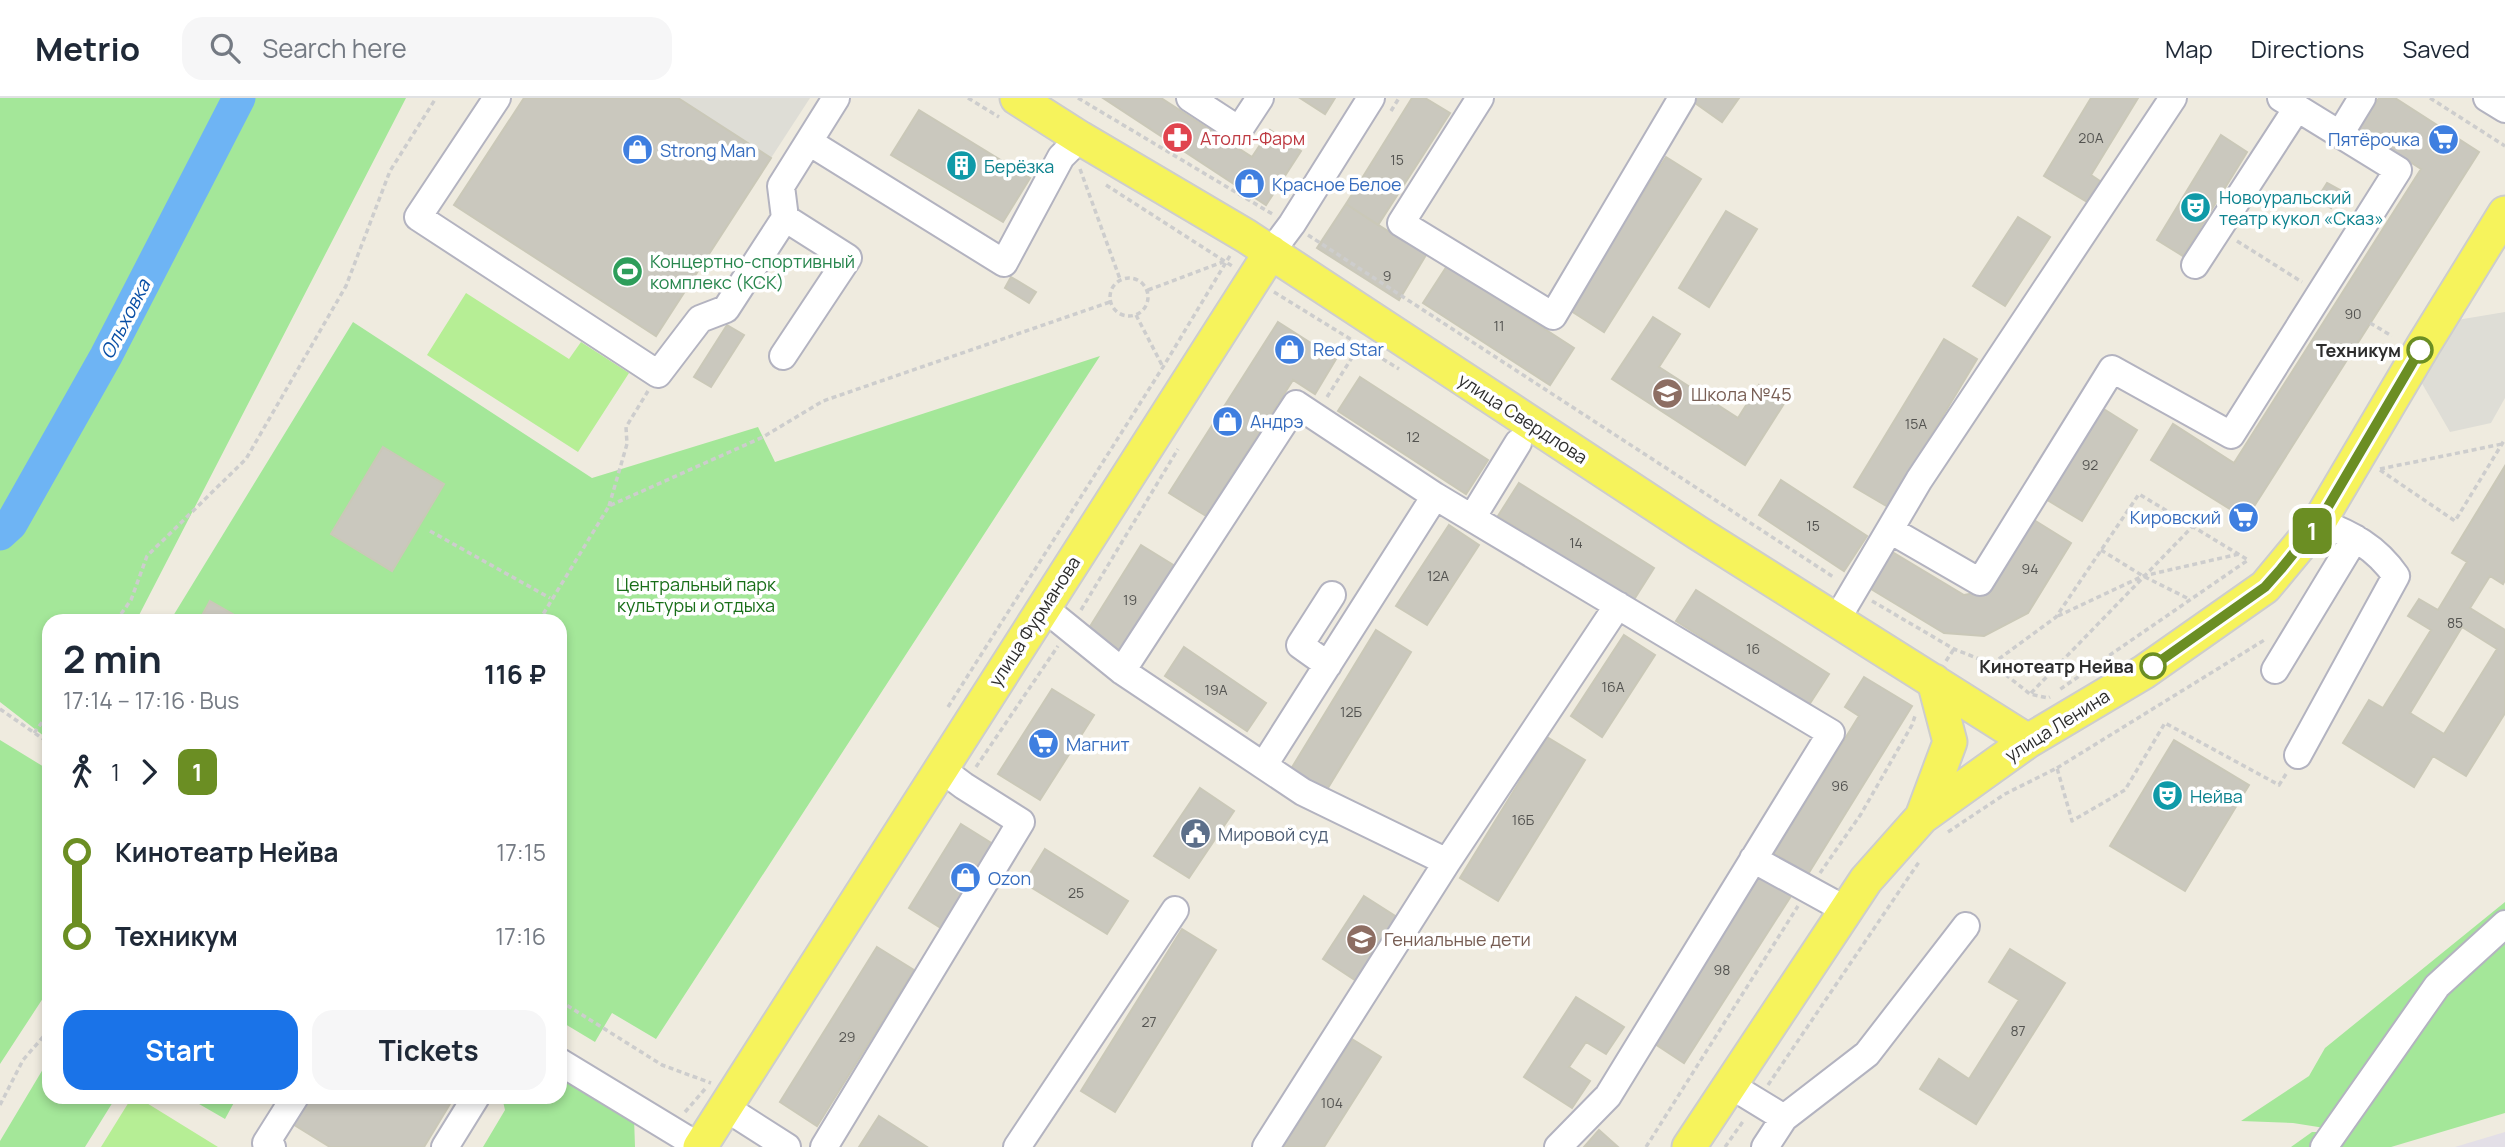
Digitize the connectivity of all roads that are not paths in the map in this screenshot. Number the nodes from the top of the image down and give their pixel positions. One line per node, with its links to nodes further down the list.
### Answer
1 (496, 98): 18 (street)
2 (836, 98): 15 (street)
3 (1190, 98): 4 (street)
4 (1260, 98)
5 (1371, 98): 19 (street, улица Фурманова)
6 (1480, 98): 7 (street)
7 (1682, 98)
8 (2174, 98): 26 (street)
9 (2362, 98): 14 (street)
10 (2487, 98): 13 (street)
11 (1020, 99): 16 (main road, улица Свердлова)
12 (2289, 103): 14 (street); 20 (street)
13 (2505, 109)
14 (2340, 134): 26 (street)
15 (809, 142): 16 (street); 18 (street)
16 (1080, 153): 19 (main road, улица Свердлова)
17 (2505, 213): 25 (main road, улица Ленина)
18 (785, 218): 21 (street)
19 (1271, 252): 30 (main road, улица Фурманова); 31 (main road, улица Свердлова)
20 (2195, 265)
21 (783, 356)
22 (1518, 443): 24 (street)
23 (1434, 496): 24 (street); 32 (street); 34 (street)
24 (1472, 518): 29 (street)
25 (2319, 522): 27 (street); 36 (main road, улица Ленина)
26 (1889, 530): 31 (street)
27 (2355, 538): 33 (street); 37 (street)
28 (1332, 595): 32 (street)
29 (1618, 606): 41 (street); 42 (street)
30 (1042, 607): 34 (street); 39 (main road, улица Фурманова)
31 (1837, 619): 35 (main road, улица Свердлова)
32 (1328, 665): 38 (street)
33 (2275, 670)
34 (1122, 671): 38 (street)
35 (1934, 681): 36 (main road, улица Свердлова); 40 (main road)
36 (2028, 741): 40 (main road, улица Ленина)
37 (2298, 755)
38 (1264, 765): 42 (street)
39 (940, 768): 49 (main road, улица Фурманова); 57 (street)
40 (1932, 827): 44 (main road, улица Ленина)
41 (1753, 859): 44 (street); 60 (street)
42 (1447, 862): 59 (street)
43 (1175, 910): 58 (street)
44 (1846, 910): 48 (main road, улица Ленина)
45 (2505, 924): 63 (street)
46 (1966, 926): 52 (street)
47 (567, 1066): 55 (street)
48 (1743, 1093): 52 (street); 61 (main road, улица Ленина)
49 (722, 1096): 55 (main road, улица Фурманова); 56 (street)
50 (291, 1104): 53 (street)
51 (472, 1104): 54 (street)
52 (1784, 1118): 62 (street)
53 (272, 1147)
54 (445, 1147)
55 (700, 1147)
56 (787, 1147)
57 (824, 1147)
58 (1017, 1147)
59 (1266, 1147)
60 (1558, 1147)
61 (1689, 1147)
62 (1765, 1147)
63 (2324, 1147)

